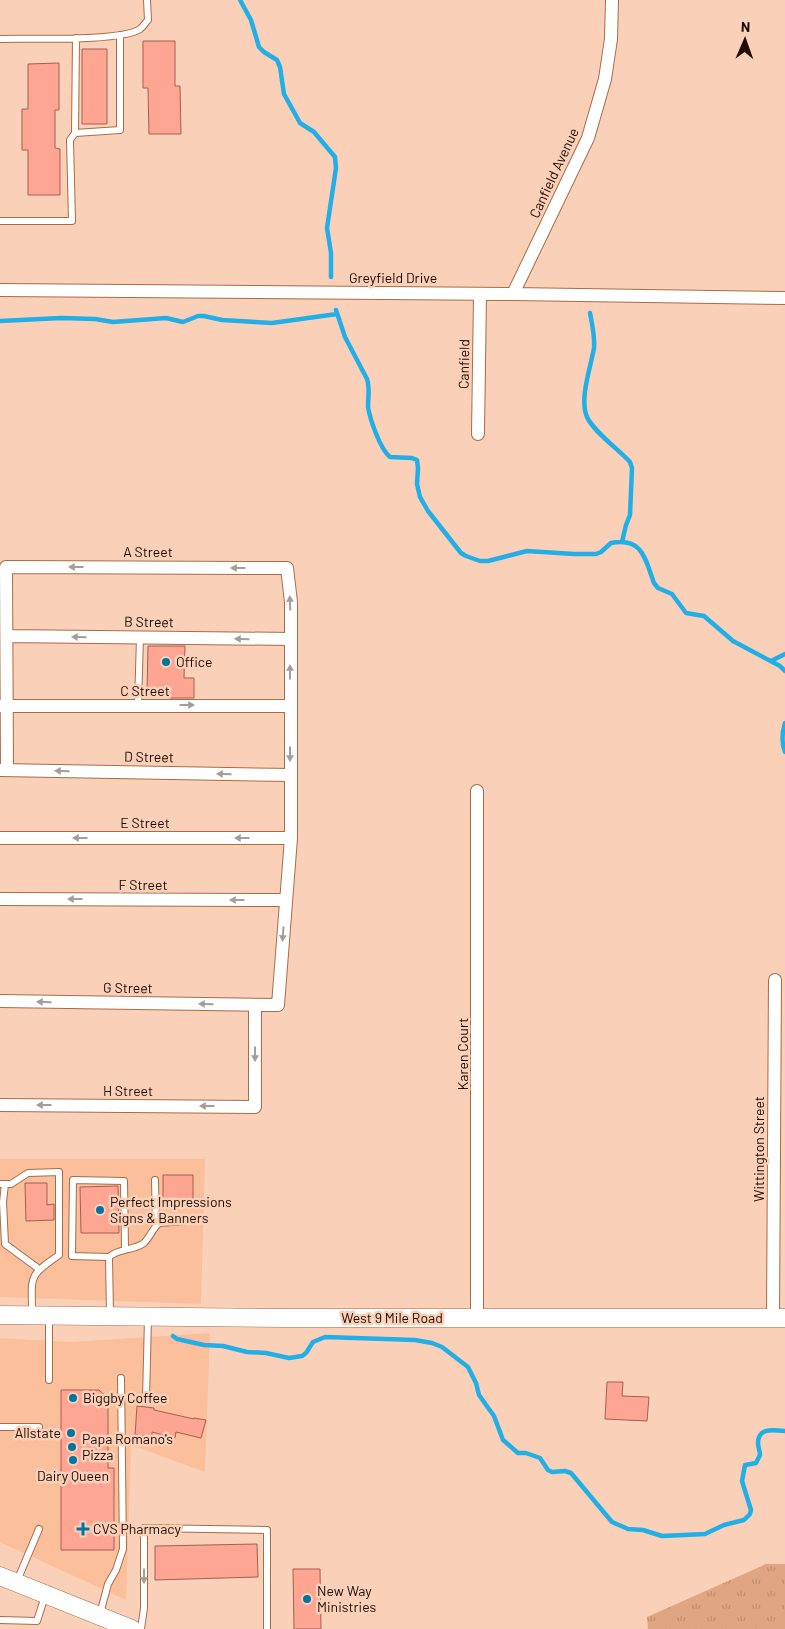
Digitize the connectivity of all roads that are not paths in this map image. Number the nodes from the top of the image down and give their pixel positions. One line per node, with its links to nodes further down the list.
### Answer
1 (147, 0): 3 (lane)
2 (612, 0): 10 (street, Canfield Avenue)
3 (120, 34): 4 (lane); 6 (lane)
4 (76, 38): 5 (lane); 6 (lane)
5 (0, 39)
6 (75, 133): 7 (lane)
7 (0, 222)
8 (0, 290): 9 (street, Greyfield Drive)
9 (480, 294): 10 (street, Greyfield Drive); 12 (street, Canfield)
10 (513, 294): 11 (street, Greyfield Drive)
11 (785, 298)
12 (478, 434)
13 (7, 636): 14 (street, B Street, one-way to 13); 15 (street, A Street, one-way to 13); 16 (street, A Street)
14 (140, 637): 15 (street, B Street, one-way to 14); 17 (lane)
15 (290, 639): 18 (street, one-way to 15)
16 (4, 706): 17 (street, C Street); 19 (street, A Street)
17 (138, 706): 18 (street, C Street, one-way to 18)
18 (290, 706): 20 (street, one-way to 20)
19 (4, 770): 20 (street, D Street, one-way to 19)
20 (290, 775): 23 (street)
21 (477, 791): 41 (street, Karen Court)
22 (0, 838): 23 (street, E Street, one-way to 22)
23 (291, 838): 25 (street)
24 (0, 899): 25 (street, F Street, one-way to 24)
25 (286, 900): 28 (street, G Street, one-way to 28)
26 (775, 980): 42 (street, Wittington Street)
27 (0, 1001): 28 (street, G Street, one-way to 27)
28 (255, 1005): 29 (street, H Street, one-way to 29)
29 (0, 1104)
30 (155, 1180): 33 (lane)
31 (2, 1184): 36 (lane); 36 (lane)
32 (186, 1220): 33 (lane)
33 (156, 1226): 34 (lane)
34 (125, 1249): 35 (lane); 35 (lane)
35 (109, 1257): 39 (lane)
36 (39, 1269): 38 (lane)
37 (0, 1315): 38 (street, West 9 Mile Road)
38 (41, 1315): 39 (street, West 9 Mile Road); 44 (lane)
39 (110, 1316): 40 (street, West 9 Mile Road)
40 (148, 1317): 41 (street, West 9 Mile Road); 45 (lane)
41 (477, 1317): 42 (street, West 9 Mile Road)
42 (779, 1318)
43 (121, 1378): 51 (lane)
44 (49, 1380)
45 (146, 1398)
46 (0, 1427): 47 (lane)
47 (39, 1427)
48 (39, 1530): 49 (lane)
49 (8, 1579): 50 (street)
50 (46, 1594): 51 (street); 52 (lane)
51 (99, 1615): 53 (street)
52 (0, 1620)
53 (132, 1629)
54 (141, 1629): 55 (lane, one-way to 54)
55 (267, 1629)

